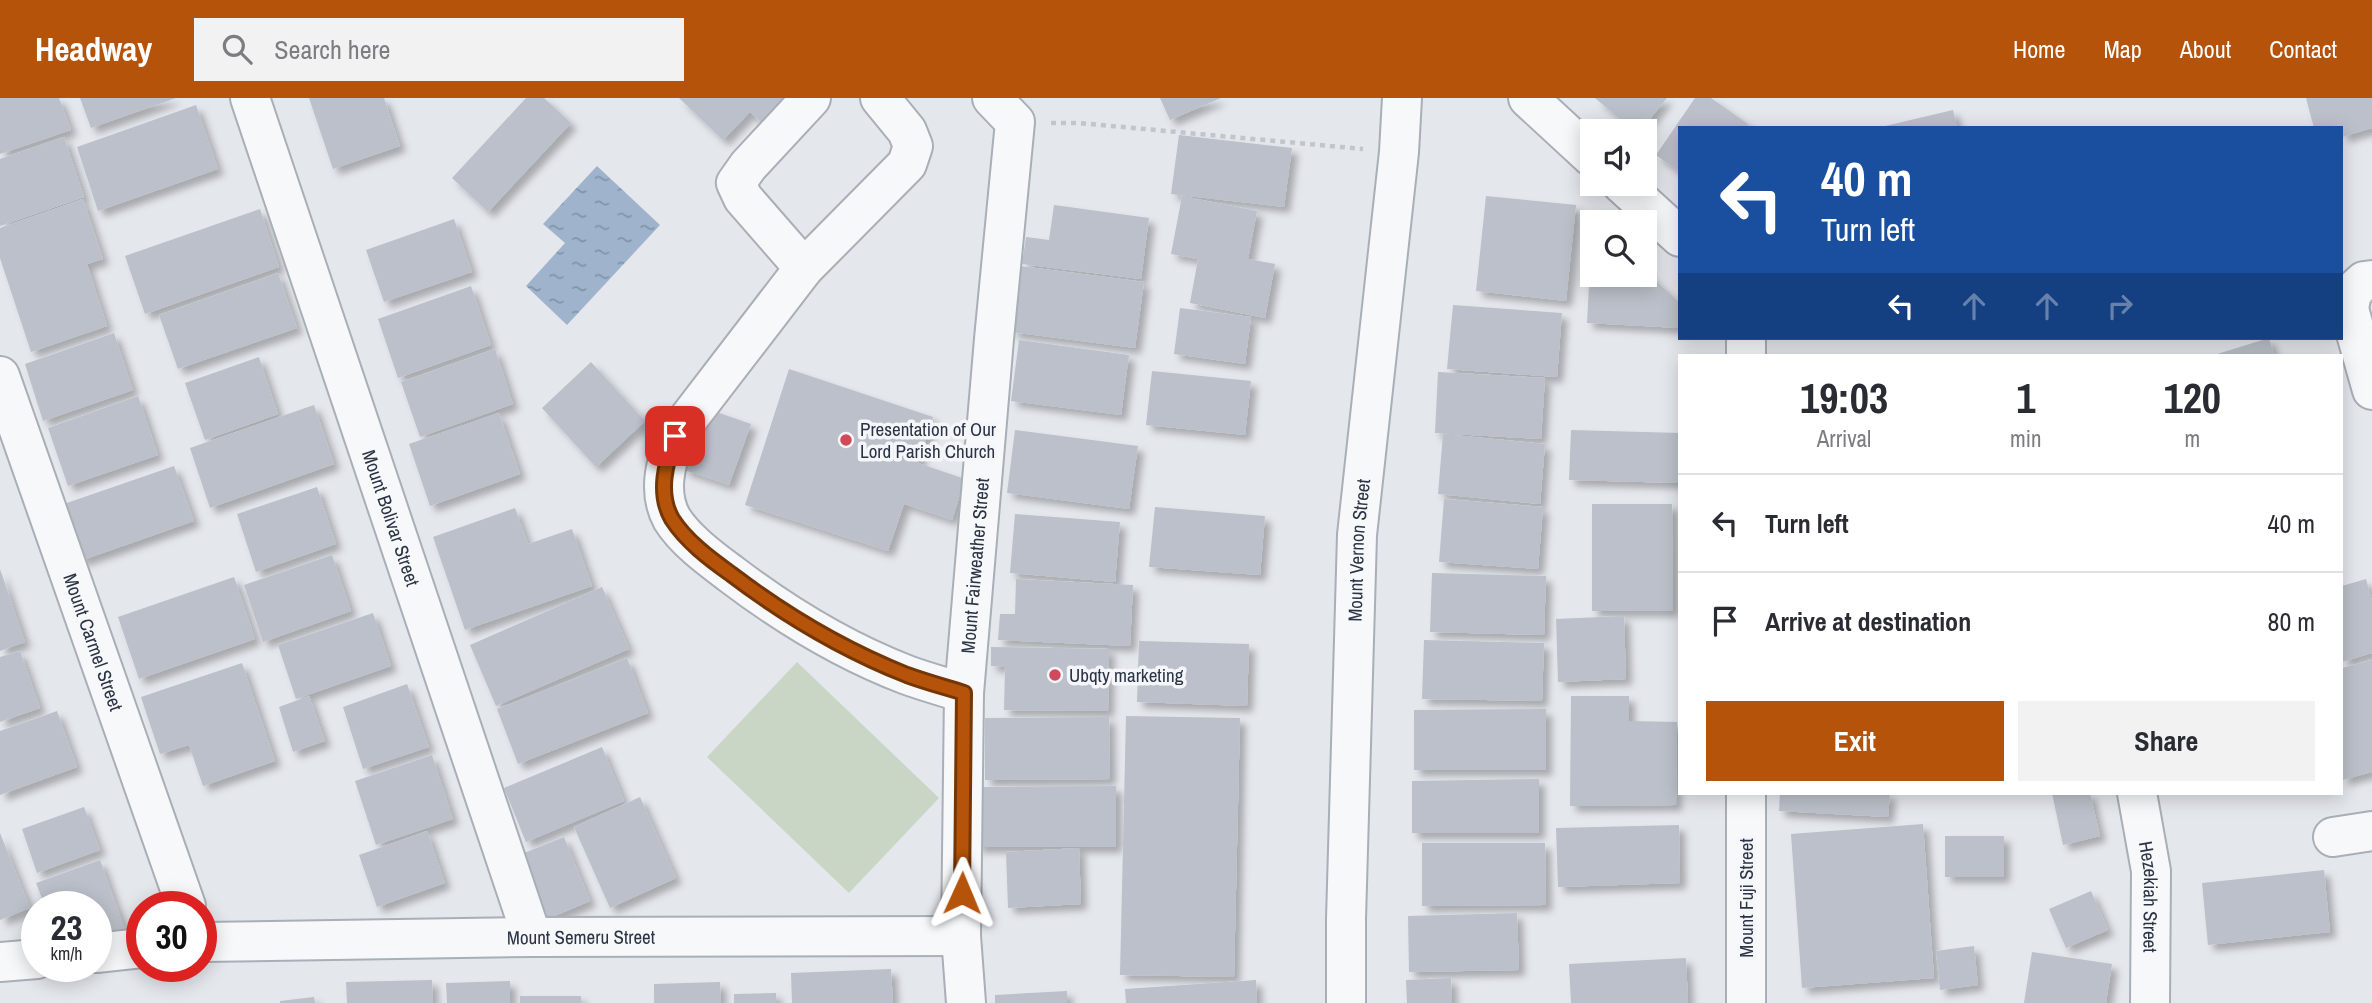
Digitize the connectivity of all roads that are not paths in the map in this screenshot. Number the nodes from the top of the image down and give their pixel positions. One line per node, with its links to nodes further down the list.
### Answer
1 (250, 98): 21 (street, Mount Bolivar Street)
2 (811, 98): 10 (street)
3 (880, 98): 10 (street)
4 (1402, 98): 26 (street, Mount Vernon Street)
5 (1528, 98): 7 (street)
6 (1003, 110): 14 (street, Mount Fairweather Street)
7 (1580, 146)
8 (1635, 196): 9 (street)
9 (1678, 235)
10 (804, 268): 14 (street)
11 (2368, 281): 13 (street)
12 (0, 376): 19 (street, Mount Carmel Street)
13 (2372, 390)
14 (964, 693): 20 (street, Mount Fairweather Street)
15 (1746, 795): 27 (street, Mount Fuji Street)
16 (2137, 795): 28 (street, Hezekiah Street)
17 (2372, 831): 18 (street)
18 (2333, 837)
19 (181, 891)
20 (961, 936): 21 (street, Mount Semeru Street); 25 (street, Mount Fairweather Street)
21 (532, 937): 22 (street, Mount Semeru Street)
22 (217, 942)
23 (21, 960): 24 (street)
24 (0, 962)
25 (966, 1003)
26 (1346, 1003)
27 (1746, 1003)
28 (2150, 1003)

